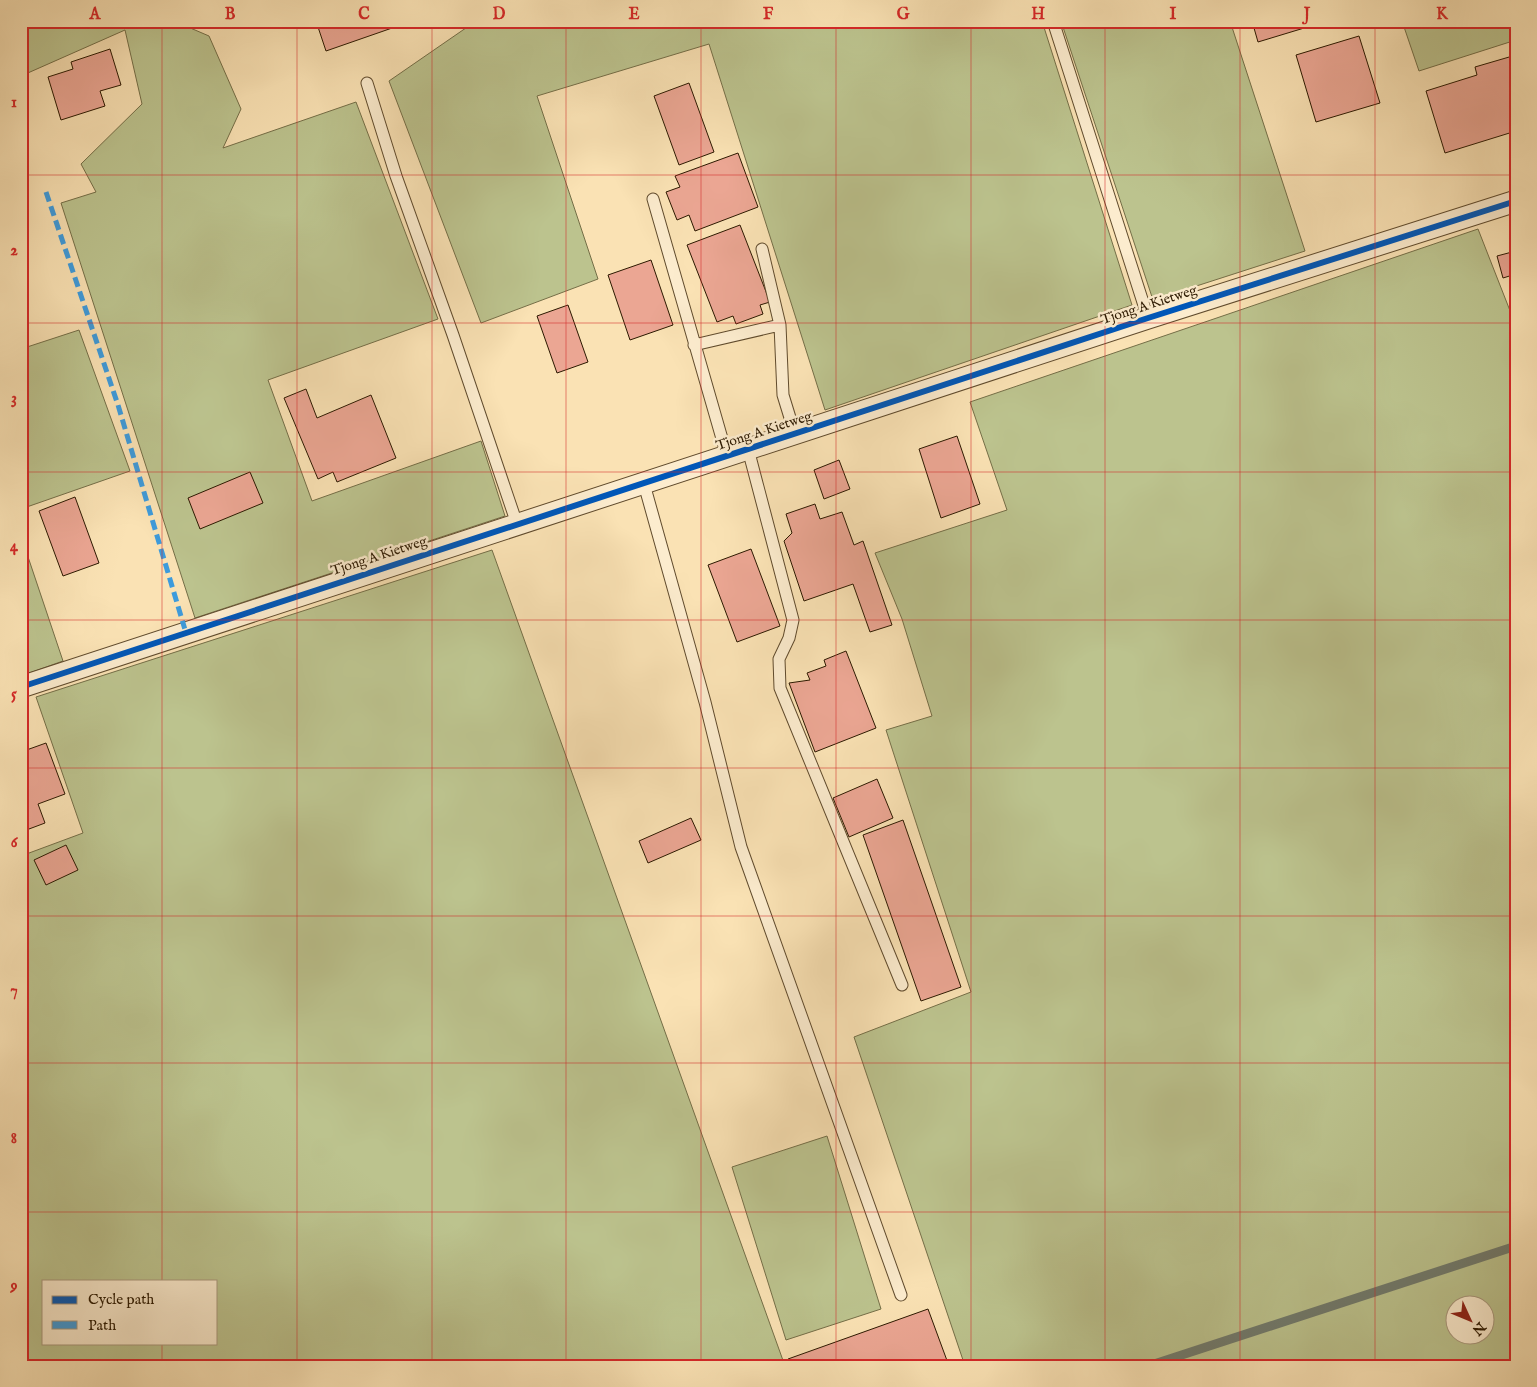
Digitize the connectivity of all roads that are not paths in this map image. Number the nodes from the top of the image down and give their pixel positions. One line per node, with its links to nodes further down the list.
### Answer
1 (1053, 21): 6 (lane)
2 (367, 83): 13 (lane)
3 (653, 200): 8 (lane)
4 (1516, 201): 6 (street, Tjong A Kietweg)
5 (762, 249): 7 (lane)
6 (1148, 318): 9 (street, Tjong A Kietweg)
7 (780, 326): 8 (lane); 9 (lane)
8 (694, 345): 11 (lane)
9 (796, 434): 10 (street, Tjong A Kietweg)
10 (748, 449): 11 (street, Tjong A Kietweg); 15 (lane)
11 (727, 456): 12 (street, Tjong A Kietweg)
12 (644, 484): 13 (street, Tjong A Kietweg); 16 (lane)
13 (516, 524): 14 (street, Tjong A Kietweg)
14 (21, 687)
15 (902, 985)
16 (901, 1295)

